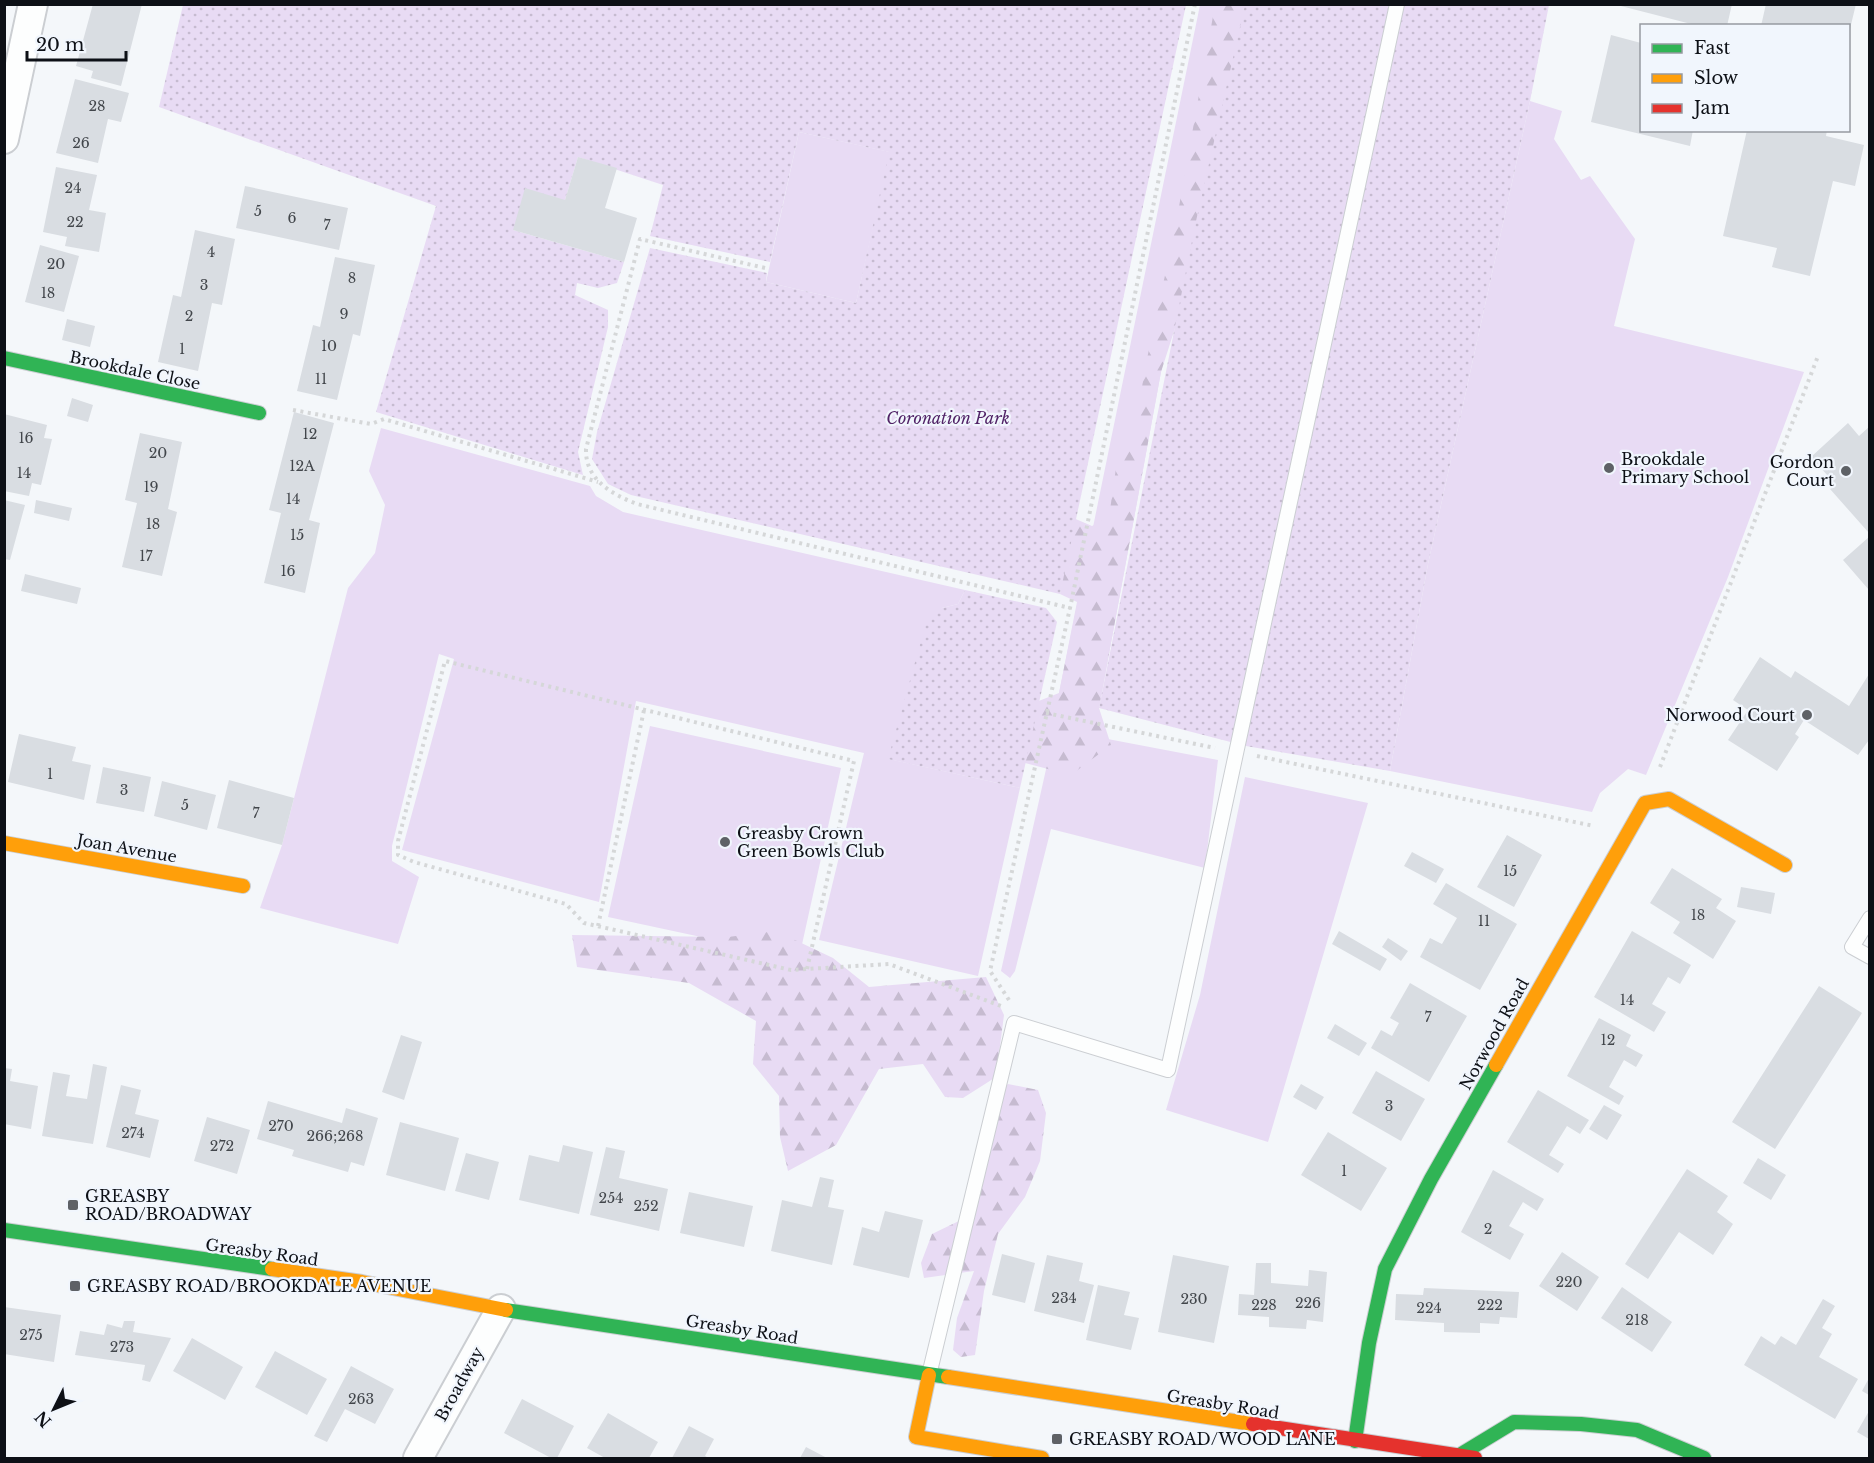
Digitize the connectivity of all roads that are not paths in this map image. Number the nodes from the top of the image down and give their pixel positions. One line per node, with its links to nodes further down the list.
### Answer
1 (33, 4): 3 (street)
2 (1397, 4): 13 (lane)
3 (4, 139)
4 (4, 358): 5 (street, Brookdale Close)
5 (259, 413)
6 (4, 843): 8 (street, Joan Avenue)
7 (1785, 865): 14 (street, Norwood Road)
8 (243, 886)
9 (1869, 918): 10 (lane)
10 (1869, 957)
11 (4, 1230): 12 (street, Greasby Road)
12 (501, 1309): 13 (street, Greasby Road); 16 (street, Broadway)
13 (929, 1375): 14 (street, Greasby Road); 17 (street)
14 (1355, 1441): 15 (street, Greasby Road)
15 (1458, 1456): 18 (street, Greasby Road); 19 (street)
16 (418, 1458)
17 (1042, 1458)
18 (1476, 1458)
19 (1704, 1458)

